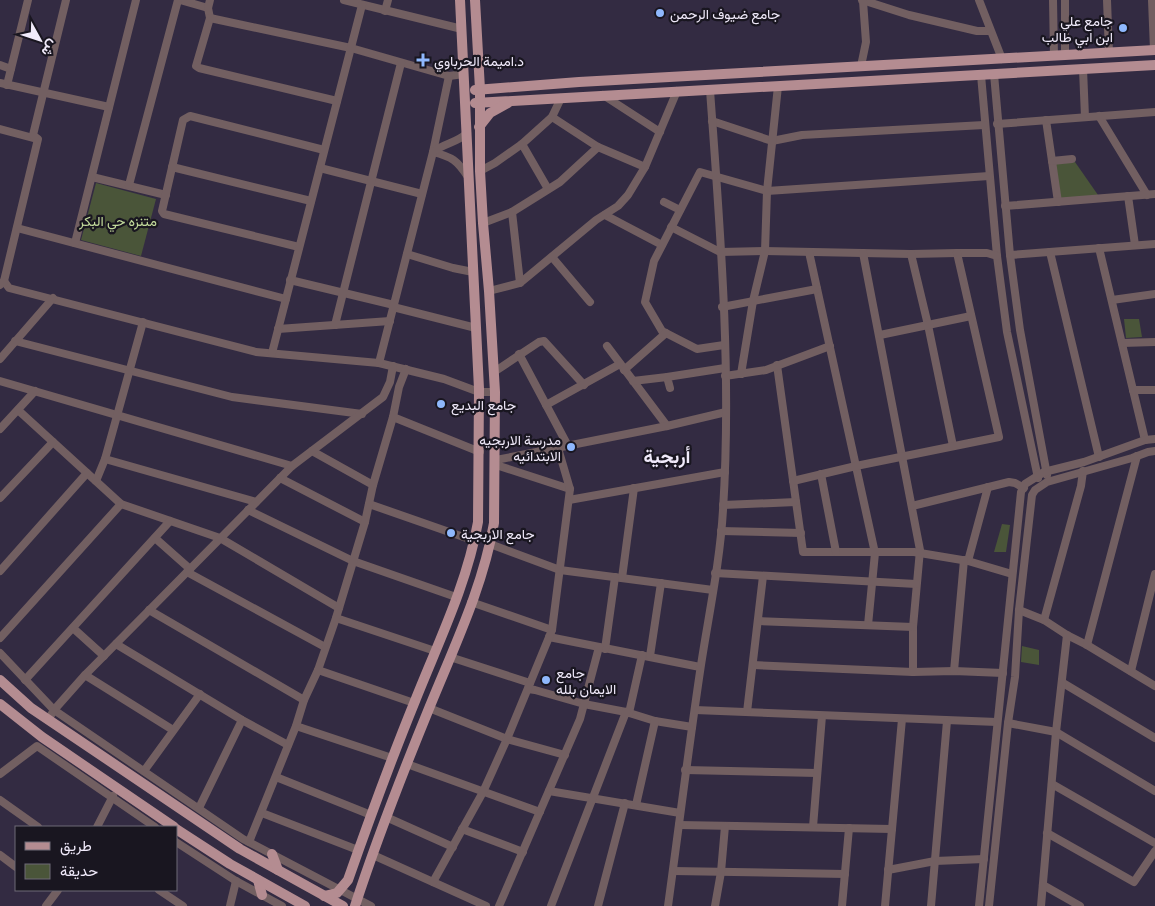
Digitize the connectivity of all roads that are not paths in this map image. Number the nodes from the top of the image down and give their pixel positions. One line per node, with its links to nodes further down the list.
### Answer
1 (28, 0): 33 (street)
2 (66, 0): 50 (street)
3 (136, 0): 58 (street)
4 (179, 0): 16 (street); 88 (street)
5 (344, 0): 17 (street)
6 (388, 0): 18 (street)
7 (460, 0): 20 (main road)
8 (475, 0): 9 (street); 28 (main road)
9 (480, 0)
10 (862, 0): 21 (street); 32 (street)
11 (979, 0): 21 (street)
12 (1053, 0): 26 (street)
13 (1065, 0): 25 (street)
14 (1107, 0): 24 (street)
15 (1152, 0): 23 (street)
16 (209, 4): 19 (street)
17 (362, 5): 18 (street); 22 (street)
18 (386, 11): 20 (street)
19 (210, 18): 22 (street); 55 (street)
20 (462, 29): 37 (main road)
21 (990, 31): 27 (street)
22 (351, 48): 29 (street); 55 (street)
23 (1155, 50): 24 (main road)
24 (1109, 53): 25 (main road)
25 (1065, 55): 26 (main road)
26 (1054, 56): 27 (main road)
27 (1002, 59): 32 (main road)
28 (478, 61): 45 (main road); 47 (main road)
29 (401, 63): 40 (street); 87 (street)
30 (0, 65): 33 (street)
31 (1155, 65): 34 (main road)
32 (861, 66): 35 (main road)
33 (11, 69): 41 (street)
34 (1083, 69): 38 (main road); 62 (street)
35 (801, 70): 36 (main road); 42 (main road)
36 (769, 71): 43 (main road); 44 (main road)
37 (464, 74): 40 (street); 46 (main road)
38 (994, 74): 39 (main road); 65 (street)
39 (981, 75): 42 (main road); 66 (street)
40 (449, 76): 76 (street)
41 (3, 84): 50 (street)
42 (803, 84): 44 (main road)
43 (539, 85): 45 (main road); 53 (main road)
44 (774, 86): 48 (main road); 72 (street)
45 (506, 87): 47 (main road)
46 (465, 90): 47 (main road); 56 (main road)
47 (480, 90): 57 (main road)
48 (710, 90): 49 (main road); 64 (street)
49 (677, 91): 51 (main road); 69 (street)
50 (44, 93): 58 (street); 71 (street)
51 (603, 95): 52 (main road); 69 (street)
52 (561, 98): 53 (main road); 61 (street)
53 (539, 99): 54 (main road)
54 (513, 100): 57 (main road); 67 (main road)
55 (337, 102): 75 (street)
56 (466, 103): 57 (main road); 70 (main road)
57 (479, 103): 67 (main road)
58 (109, 107): 85 (street)
59 (1155, 112): 60 (street)
60 (1099, 116): 62 (street); 92 (street)
61 (552, 117): 73 (street); 74 (street)
62 (1085, 117): 63 (street)
63 (1046, 120): 65 (street); 78 (street)
64 (712, 121): 72 (street); 83 (street)
65 (997, 124): 98 (street)
66 (984, 125): 72 (street); 84 (street)
67 (479, 128): 82 (main road)
68 (0, 130): 71 (street)
69 (660, 132): 80 (street)
70 (467, 133): 76 (street); 86 (main road)
71 (38, 139): 103 (street)
72 (772, 141): 90 (street)
73 (522, 144): 82 (street); 89 (street)
74 (598, 147): 80 (street); 89 (street)
75 (324, 150): 79 (street); 81 (street)
76 (433, 152): 86 (street); 91 (street)
77 (1072, 159): 78 (street)
78 (1052, 162): 97 (street)
79 (172, 167): 93 (street); 95 (street)
80 (645, 167): 101 (street)
81 (320, 168): 87 (street); 95 (street)
82 (480, 171): 102 (main road)
83 (716, 176): 90 (street); 99 (street); 112 (street)
84 (989, 176): 90 (street); 120 (street)
85 (92, 177): 88 (street); 105 (street)
86 (469, 179): 123 (main road)
87 (372, 180): 91 (street); 129 (street)
88 (129, 186): 93 (street)
89 (548, 189): 100 (street)
90 (768, 191): 111 (street)
91 (422, 194): 117 (street)
92 (1151, 194): 94 (street)
93 (166, 195): 109 (street)
94 (1128, 196): 97 (street); 108 (street)
95 (311, 201): 109 (street)
96 (664, 202): 99 (street)
97 (1058, 202): 98 (street)
98 (1005, 206): 119 (street)
99 (680, 210): 104 (street)
100 (512, 212): 102 (street); 126 (street)
101 (605, 214): 107 (street); 121 (street)
102 (482, 223): 128 (main road)
103 (17, 228): 105 (street); 122 (street)
104 (671, 228): 107 (street); 112 (street)
105 (75, 243): 132 (street)
106 (1155, 244): 108 (street)
107 (662, 245): 145 (street)
108 (1135, 245): 110 (street)
109 (299, 247): 124 (street)
110 (1099, 248): 114 (street); 133 (street)
111 (764, 251): 112 (street); 113 (street); 134 (street)
112 (720, 252): 137 (street)
113 (809, 252): 115 (street); 127 (street)
114 (1050, 252): 119 (street); 194 (street)
115 (863, 253): 118 (street); 146 (street)
116 (957, 253): 118 (street); 120 (street); 138 (street)
117 (407, 254): 123 (street); 136 (street)
118 (910, 254): 142 (street)
119 (1010, 255): 201 (street)
120 (997, 256): 204 (street)
121 (552, 257): 126 (street); 135 (street)
122 (3, 272): 125 (street)
123 (473, 272): 143 (main road)
124 (290, 280): 129 (street); 132 (street)
125 (2, 283): 131 (street)
126 (520, 283): 128 (street)
127 (817, 289): 134 (street); 152 (street)
128 (489, 291): 162 (main road)
129 (344, 292): 136 (street); 141 (street)
130 (1155, 294): 133 (street)
131 (53, 298): 140 (street); 147 (street)
132 (286, 298): 144 (street)
133 (1112, 300): 149 (street)
134 (753, 301): 137 (street); 164 (street)
135 (590, 302)
136 (394, 306): 139 (street); 143 (street)
137 (722, 307): 150 (street)
138 (971, 316): 142 (street); 187 (street)
139 (390, 321): 141 (street); 156 (street)
140 (143, 322): 153 (street); 161 (street)
141 (335, 325): 144 (street)
142 (928, 325): 146 (street); 187 (street)
143 (476, 328): 173 (main road)
144 (278, 329): 153 (street)
145 (666, 333): 150 (street); 159 (street)
146 (880, 335): 192 (street)
147 (15, 341): 155 (street); 161 (street)
148 (1155, 342): 149 (street)
149 (1122, 343): 170 (street)
150 (724, 345): 163 (street)
151 (606, 346): 159 (street)
152 (830, 346): 157 (street); 198 (street)
153 (272, 353): 156 (street)
154 (519, 354): 162 (street); 168 (street); 175 (street)
155 (0, 359)
156 (379, 362): 158 (street)
157 (777, 365): 164 (street); 207 (street)
158 (393, 366): 160 (street); 178 (street)
159 (622, 367): 166 (street); 168 (street)
160 (406, 369): 173 (street); 180 (street)
161 (128, 372): 178 (street); 179 (street)
162 (494, 372): 174 (main road)
163 (725, 372): 164 (street); 165 (street); 177 (street)
164 (740, 374)
165 (667, 376): 166 (street); 169 (street)
166 (633, 381): 181 (street)
167 (0, 382): 172 (street)
168 (584, 385): 175 (street)
169 (670, 388)
170 (1133, 390): 171 (street); 184 (street)
171 (1155, 390)
172 (35, 391): 176 (street); 179 (street)
173 (479, 392): 174 (street); 191 (main road)
174 (495, 392): 196 (main road)
175 (546, 405): 186 (street)
176 (18, 410): 182 (street); 185 (street)
177 (726, 412): 181 (street); 200 (street)
178 (362, 414): 189 (street)
179 (116, 415): 195 (street); 197 (street)
180 (393, 417): 191 (street); 209 (street)
181 (667, 426): 186 (street)
182 (0, 429)
183 (1155, 439): 184 (street)
184 (1145, 440): 194 (street)
185 (53, 442): 202 (street); 214 (street)
186 (568, 446): 188 (street)
187 (953, 446): 192 (street)
188 (558, 448): 196 (street); 213 (street)
189 (312, 451): 197 (street); 209 (street)
190 (1155, 451): 193 (street)
191 (480, 452): 229 (main road)
192 (902, 456): 198 (street); 221 (street)
193 (1137, 456): 199 (street); 266 (street)
194 (1099, 457): 201 (street)
195 (105, 459): 206 (street); 216 (street)
196 (496, 463): 213 (street); 230 (main road)
197 (292, 466): 205 (street)
198 (856, 466): 203 (street); 232 (street)
199 (1083, 471): 208 (street); 257 (street)
200 (725, 472): 211 (street); 220 (street)
201 (1046, 472): 204 (street); 208 (street)
202 (87, 473): 206 (street); 237 (street)
203 (821, 474): 207 (street); 231 (street)
204 (1037, 475): 208 (street); 212 (street)
205 (280, 478): 216 (street); 224 (street)
206 (96, 481): 218 (street)
207 (793, 481): 217 (street)
208 (1044, 484): 249 (street)
209 (373, 485): 219 (street)
210 (988, 487): 212 (street); 221 (street); 235 (street)
211 (634, 488): 215 (street); 243 (street)
212 (1024, 488): 240 (street)
213 (570, 489): 215 (street)
214 (0, 498)
215 (568, 500): 236 (street)
216 (256, 502): 222 (street)
217 (796, 502): 220 (street); 226 (street)
218 (121, 504): 223 (street); 264 (street)
219 (369, 504): 224 (street); 229 (street)
220 (723, 505): 225 (street)
221 (912, 506): 233 (street)
222 (248, 510): 228 (street); 234 (street)
223 (170, 521): 227 (street); 228 (street)
224 (365, 522): 234 (street)
225 (720, 531): 226 (street); 239 (street)
226 (801, 533): 231 (street)
227 (155, 538): 238 (street); 261 (street)
228 (220, 538): 238 (street); 253 (street)
229 (475, 541): 250 (main road)
230 (490, 544): 236 (street); 251 (main road)
231 (836, 552): 232 (street)
232 (875, 553): 233 (street); 244 (street)
233 (920, 553): 235 (street); 246 (street)
234 (353, 560): 250 (street); 253 (street)
235 (966, 561): 240 (street); 277 (street)
236 (560, 570): 243 (street); 262 (street)
237 (0, 571)
238 (188, 571): 254 (street); 267 (street)
239 (715, 573): 242 (street); 248 (street)
240 (1012, 574): 247 (street)
241 (1155, 574): 252 (street)
242 (763, 576): 244 (street); 258 (street)
243 (619, 578): 245 (street); 268 (street)
244 (872, 582): 246 (street); 259 (street)
245 (661, 583): 248 (street); 271 (street)
246 (916, 584): 260 (street)
247 (1011, 589): 249 (street); 280 (street)
248 (713, 590): 275 (street)
249 (1021, 591): 255 (street)
250 (456, 597): 269 (main road)
251 (471, 602): 262 (street); 273 (main road)
252 (1151, 606): 278 (street)
253 (339, 608): 256 (street)
254 (149, 610): 265 (street); 288 (street)
255 (1019, 610): 257 (street); 304 (street)
256 (336, 618): 267 (street); 269 (street)
257 (1044, 620): 263 (street)
258 (758, 621): 259 (street); 274 (street)
259 (868, 625): 260 (street)
260 (913, 626): 279 (street)
261 (73, 628): 272 (street); 283 (street)
262 (550, 633): 268 (street); 285 (street)
263 (1067, 635): 266 (street); 284 (street)
264 (0, 638)
265 (116, 644): 272 (street); 287 (street)
266 (1087, 645): 278 (street)
267 (325, 647): 276 (street)
268 (602, 648): 271 (street); 290 (street)
269 (435, 651): 289 (main road)
270 (0, 654): 283 (street)
271 (646, 655): 275 (street); 296 (street)
272 (104, 656): 281 (street)
273 (450, 657): 285 (street); 292 (main road)
274 (753, 665): 279 (street); 295 (street)
275 (700, 667): 294 (street)
276 (318, 670): 288 (street); 289 (street)
277 (954, 671): 279 (street); 280 (street)
278 (1131, 671): 286 (street)
279 (913, 672)
280 (1003, 673): 303 (street)
281 (85, 675): 293 (street); 307 (street)
282 (0, 680): 299 (main road)
283 (25, 680): 293 (street)
284 (1062, 684): 308 (street); 309 (street)
285 (529, 686): 290 (street); 310 (street)
286 (1155, 686)
287 (200, 694): 300 (street); 307 (street)
288 (304, 700): 305 (street)
289 (414, 704): 313 (main road)
290 (584, 704): 296 (street); 312 (street)
291 (1, 708): 324 (main road)
292 (429, 708): 310 (street); 314 (main road)
293 (54, 710): 299 (street); 316 (street)
294 (695, 710): 295 (street); 306 (street)
295 (747, 712): 297 (street)
296 (628, 713): 301 (street); 325 (street)
297 (822, 716): 298 (street); 317 (street)
298 (902, 719): 302 (street); 344 (street)
299 (48, 720): 353 (main road)
300 (242, 720): 311 (street); 329 (street)
301 (655, 720): 306 (street); 328 (street)
302 (947, 721): 303 (street); 361 (street)
303 (997, 722): 347 (street)
304 (1008, 723): 308 (street); 346 (street)
305 (296, 726): 311 (street); 313 (street)
306 (692, 727): 315 (street)
307 (173, 730): 316 (street)
308 (1056, 732): 320 (street); 321 (street)
309 (1155, 738)
310 (507, 739): 312 (street); 322 (street)
311 (288, 744): 319 (street)
312 (565, 755): 323 (street)
313 (392, 758): 333 (main road)
314 (407, 764): 322 (street); 334 (main road)
315 (685, 770): 317 (street); 332 (street)
316 (144, 771): 329 (street)
317 (817, 773): 341 (street)
318 (0, 774): 324 (street)
319 (276, 777): 331 (street); 333 (street)
320 (1052, 784): 348 (street); 351 (street)
321 (1155, 791)
322 (483, 792): 330 (street); 343 (street)
323 (549, 792): 325 (street); 330 (street)
324 (114, 794): 337 (street); 338 (street); 339 (main road)
325 (592, 798): 327 (street); 388 (street)
326 (0, 800): 336 (street)
327 (625, 803): 328 (street); 389 (street)
328 (636, 805): 332 (street)
329 (198, 808): 349 (street)
330 (540, 812): 355 (street)
331 (262, 813): 349 (street); 357 (street)
332 (680, 813): 335 (street)
333 (371, 815): 357 (main road)
334 (386, 817): 352 (street); 360 (main road)
335 (679, 825): 340 (street); 366 (street)
336 (37, 826)
337 (98, 826)
338 (154, 826)
339 (171, 826)
340 (724, 826): 341 (street); 367 (street)
341 (813, 827): 342 (street)
342 (849, 828): 344 (street); 368 (street)
343 (462, 829): 352 (street); 355 (street)
344 (892, 829): 365 (street)
345 (178, 830): 362 (main road)
346 (997, 830): 347 (street); 396 (street)
347 (986, 831): 359 (street)
348 (1047, 833): 354 (street); 372 (street)
349 (249, 842): 356 (street)
350 (178, 843): 370 (street)
351 (1155, 843)
352 (453, 847): 371 (street)
353 (240, 849): 362 (main road); 364 (main road)
354 (1155, 851)
355 (523, 852): 387 (street)
356 (272, 854): 364 (main road); 373 (street)
357 (356, 855): 360 (main road); 373 (main road)
358 (0, 856): 363 (street)
359 (984, 859): 361 (street); 395 (street)
360 (371, 860): 371 (street); 378 (main road)
361 (935, 861): 365 (street); 394 (street)
362 (230, 864): 369 (main road)
363 (15, 866)
364 (278, 870): 377 (main road)
365 (888, 870): 393 (street)
366 (673, 871): 367 (street); 390 (street)
367 (720, 872): 368 (street); 391 (street)
368 (845, 874): 392 (street)
369 (258, 880): 376 (main road); 383 (main road)
370 (236, 881): 376 (street); 379 (street)
371 (433, 882): 386 (street)
372 (1043, 885): 397 (street); 398 (street)
373 (340, 890): 377 (main road); 378 (street)
374 (54, 891): 380 (street)
375 (161, 891): 381 (street)
376 (262, 895): 382 (street)
377 (324, 896): 384 (main road)
378 (356, 903): 385 (street)
379 (231, 905)
380 (46, 906)
381 (183, 906)
382 (282, 906)
383 (305, 906)
384 (343, 906)
385 (371, 906)
386 (486, 906)
387 (499, 906)
388 (551, 906)
389 (598, 906)
390 (668, 906)
391 (715, 906)
392 (842, 906)
393 (885, 906)
394 (931, 906)
395 (979, 906)
396 (989, 906)
397 (1041, 906)
398 (1080, 906)

